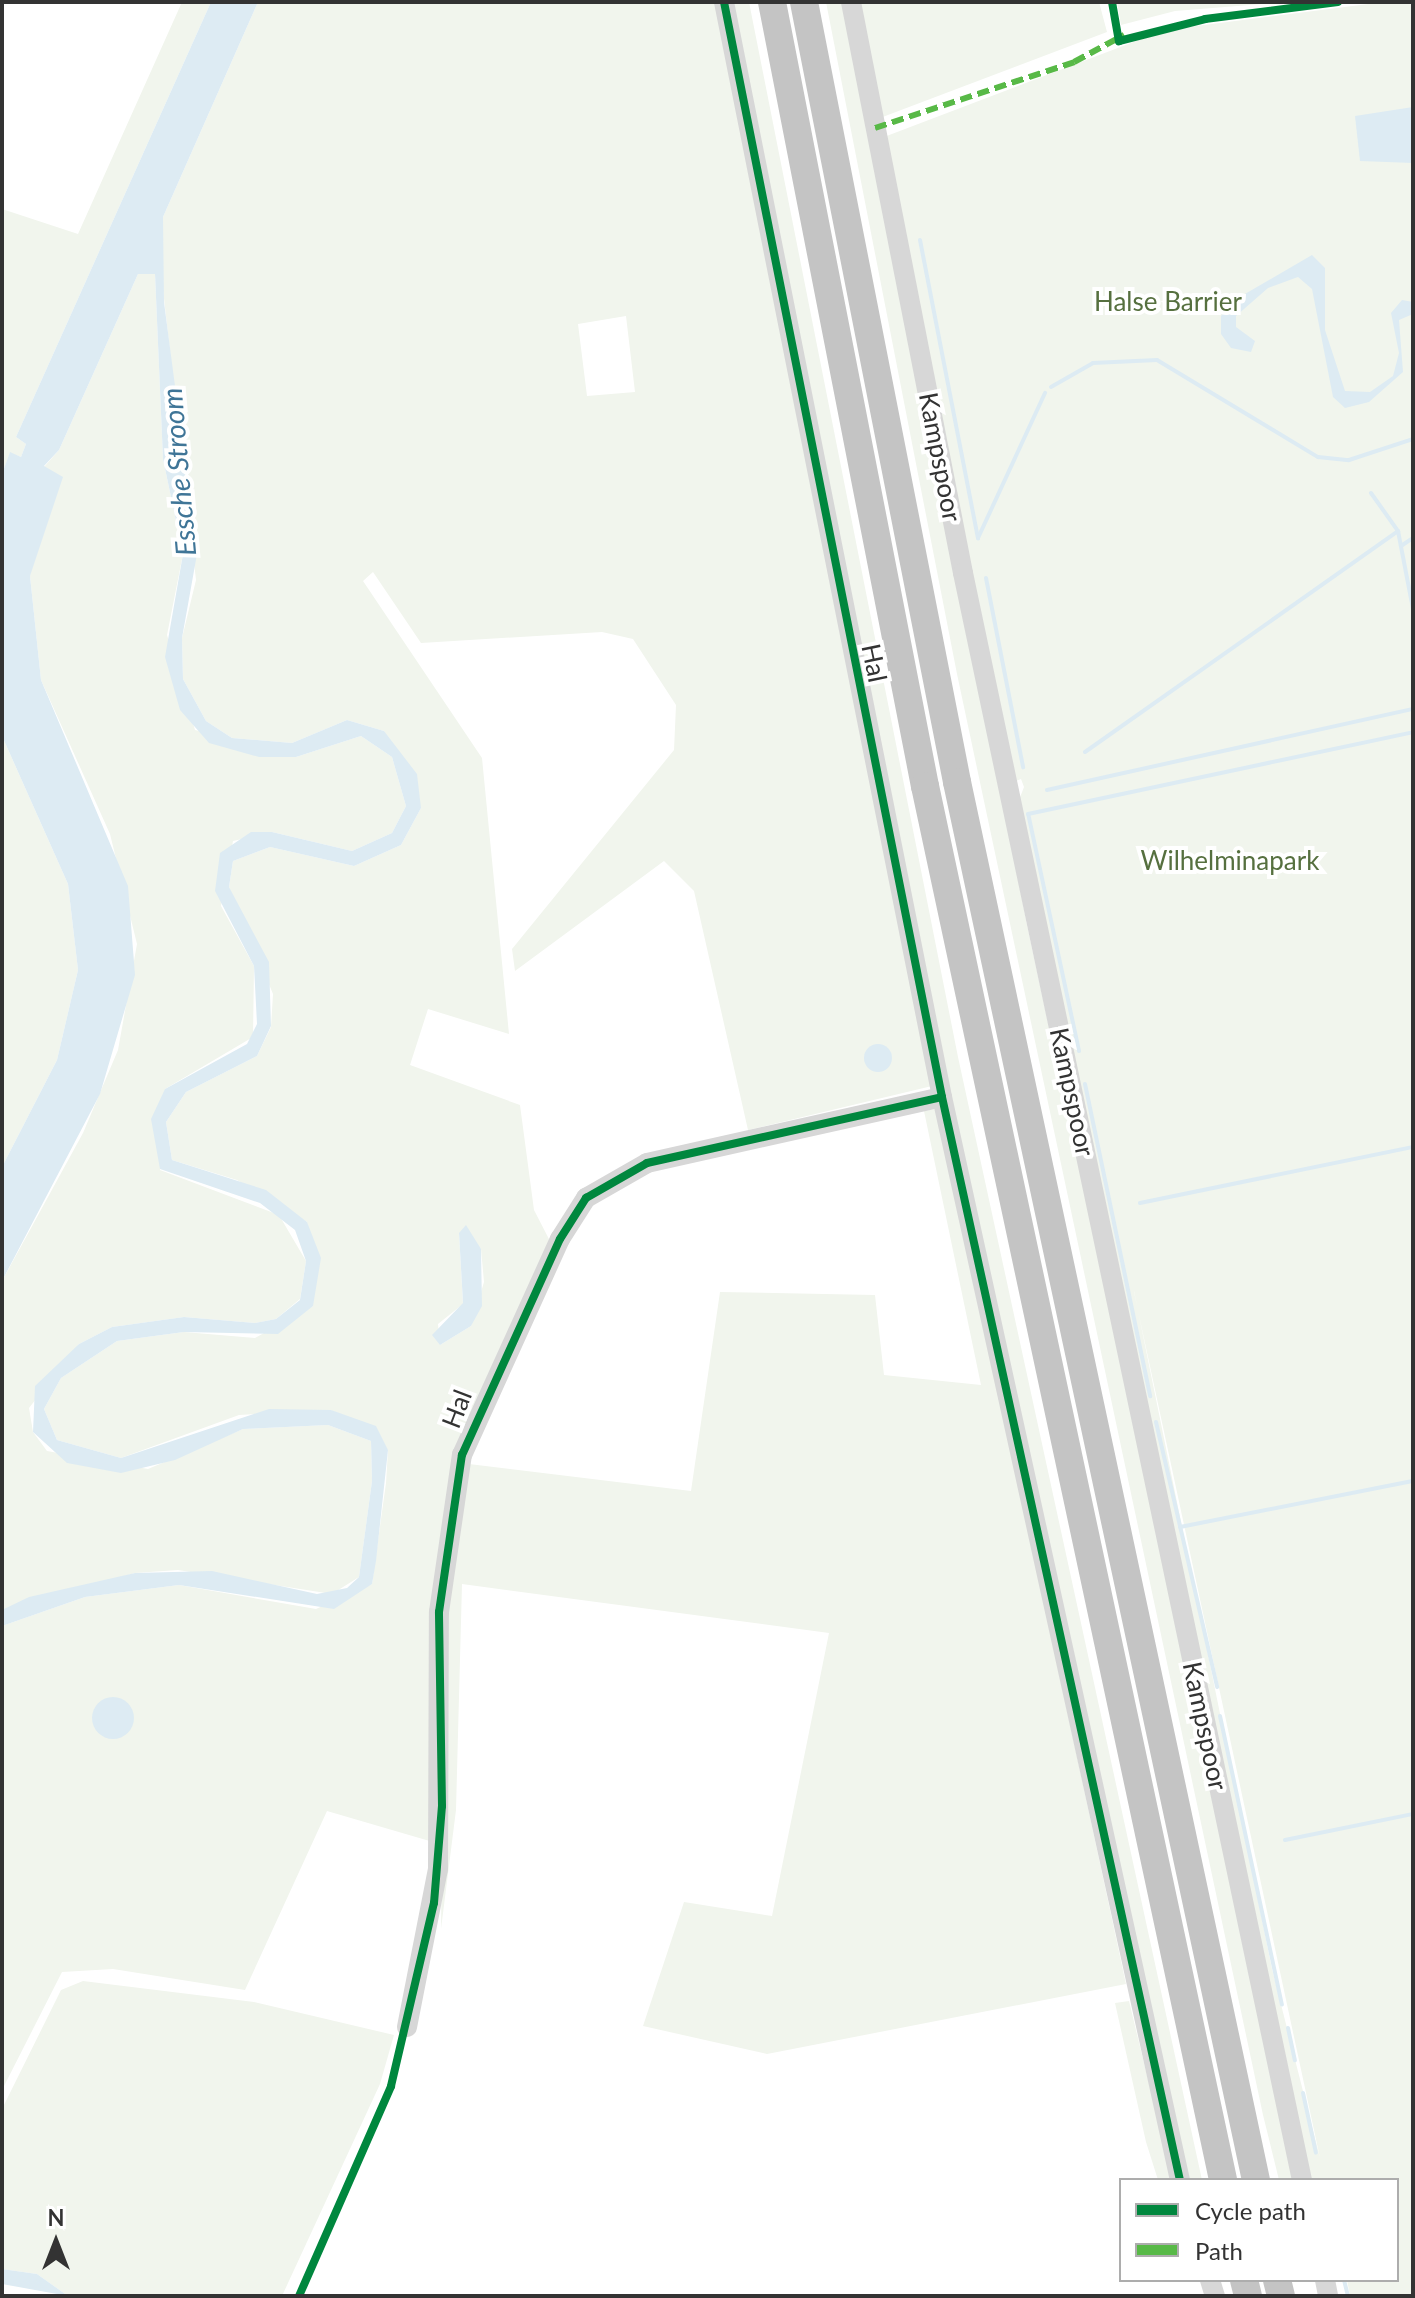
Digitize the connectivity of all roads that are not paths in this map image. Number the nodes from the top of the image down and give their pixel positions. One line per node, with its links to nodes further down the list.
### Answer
1 (724, 2): 5 (street, Hal)
2 (772, 2): 8 (highway)
3 (804, 2): 9 (highway)
4 (851, 2): 10 (street, Kampspoor)
5 (942, 1097): 6 (street, Hal); 7 (street, Hal)
6 (407, 2027)
7 (1180, 2178)
8 (1223, 2178)
9 (1256, 2178)
10 (1302, 2178)

